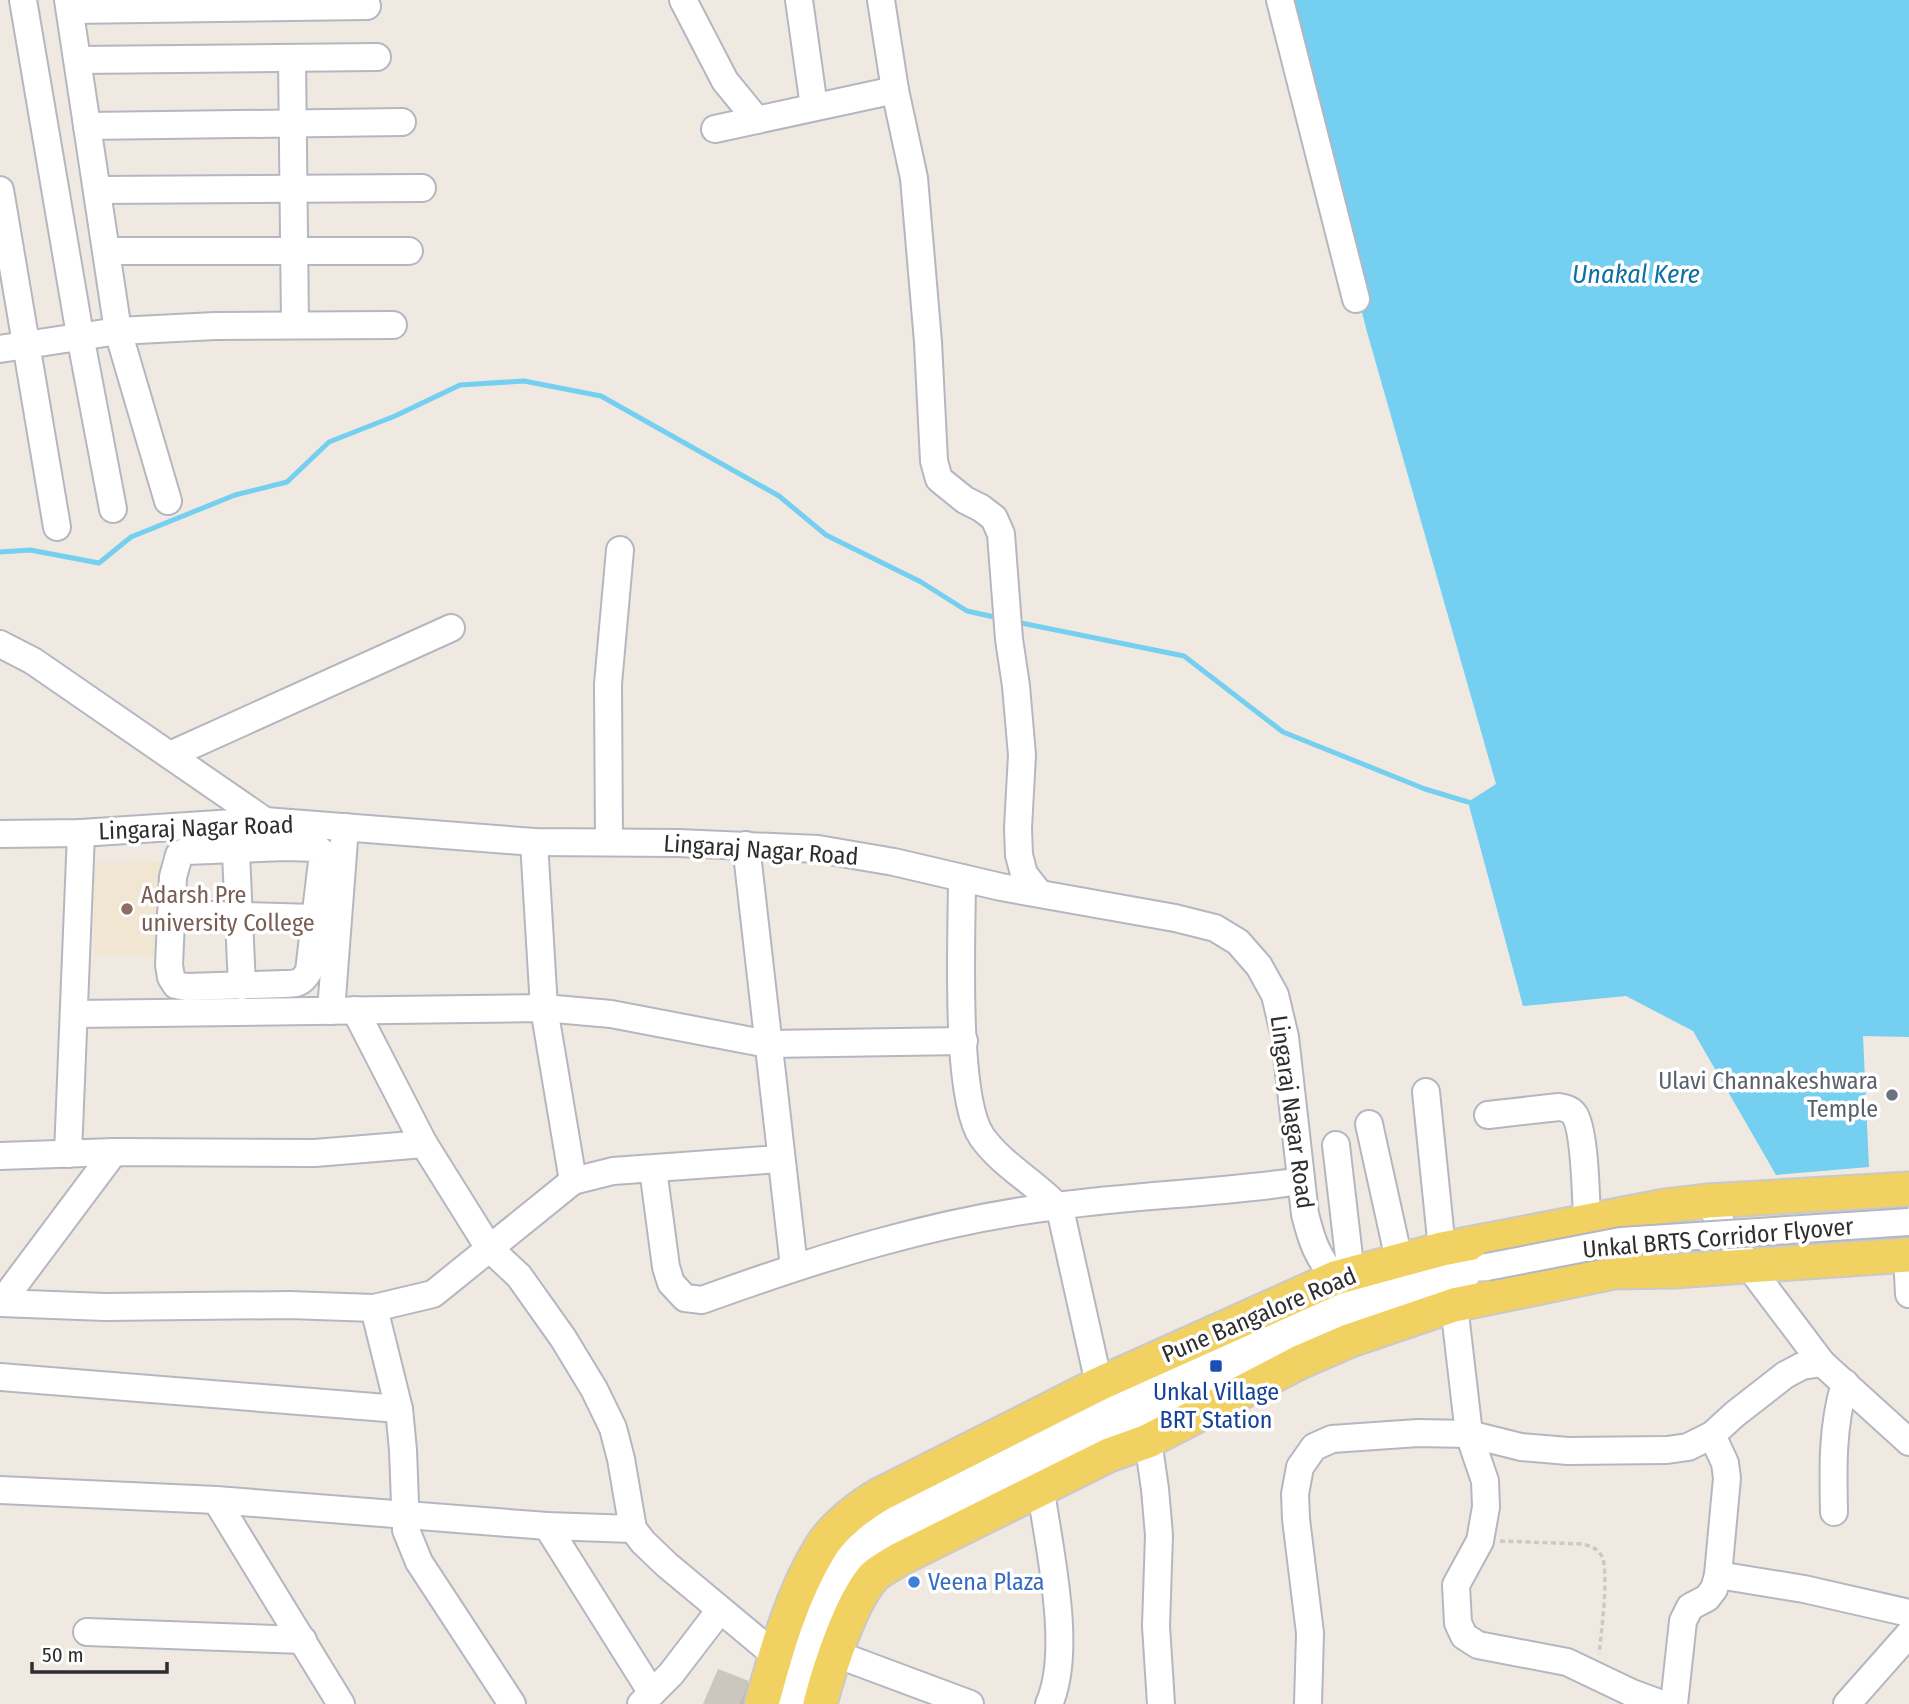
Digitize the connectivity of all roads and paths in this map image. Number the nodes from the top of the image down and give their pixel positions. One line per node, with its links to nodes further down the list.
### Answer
1 (23, 0): 29 (street)
2 (682, 0): 13 (street)
3 (799, 0): 12 (street)
4 (881, 0): 11 (street)
5 (1280, 0): 25 (street)
6 (69, 5): 7 (street); 10 (street)
7 (368, 6)
8 (377, 57): 9 (street)
9 (292, 58): 10 (street); 15 (street)
10 (78, 60): 16 (street)
11 (895, 90): 12 (street); 49 (street)
12 (814, 107): 13 (street)
13 (757, 120): 17 (street)
14 (402, 122): 15 (street)
15 (293, 123): 16 (street); 18 (street)
16 (88, 126): 21 (street)
17 (715, 129)
18 (294, 188): 19 (street); 21 (street); 23 (street)
19 (422, 188)
20 (0, 190): 30 (street)
21 (97, 190): 22 (street)
22 (107, 251): 23 (street); 28 (street)
23 (295, 251): 24 (street); 27 (street)
24 (409, 251)
25 (1356, 299)
26 (393, 325): 27 (street)
27 (295, 326): 28 (street)
28 (118, 331): 29 (street); 32 (street)
29 (80, 335): 30 (street); 33 (street)
30 (27, 345): 31 (street); 34 (street)
31 (0, 349)
32 (168, 501)
33 (113, 509)
34 (57, 527)
35 (620, 550): 45 (street)
36 (451, 628): 38 (street)
37 (0, 645): 38 (street)
38 (170, 755): 39 (street)
39 (265, 821): 40 (street, Lingaraj Nagar Road); 41 (street, Lingaraj Nagar Road)
40 (234, 822): 42 (street, Lingaraj Nagar Road); 47 (street)
41 (345, 827): 44 (street, Lingaraj Nagar Road); 55 (street)
42 (81, 833): 43 (street, Lingaraj Nagar Road); 56 (street)
43 (0, 834)
44 (534, 842): 45 (street, Lingaraj Nagar Road); 54 (street)
45 (609, 842): 46 (street, Lingaraj Nagar Road)
46 (746, 845): 48 (street, Lingaraj Nagar Road); 58 (street)
47 (237, 849): 50 (street); 51 (street); 52 (street)
48 (962, 878): 49 (street, Lingaraj Nagar Road); 57 (street)
49 (1039, 893): 70 (street, Lingaraj Nagar Road)
50 (171, 914): 51 (street); 53 (street)
51 (241, 916): 52 (street); 53 (street)
52 (316, 918): 53 (street)
53 (242, 986)
54 (544, 1009): 55 (street); 58 (street); 69 (street)
55 (343, 1010): 56 (street); 62 (street)
56 (75, 1014): 65 (street)
57 (964, 1041): 58 (street); 73 (street)
58 (768, 1044): 67 (street)
59 (1426, 1092): 77 (street)
60 (1488, 1115): 74 (street)
61 (1369, 1124): 79 (street)
62 (424, 1144): 64 (street); 76 (street)
63 (1336, 1145): 83 (street)
64 (114, 1153): 65 (street); 85 (street)
65 (68, 1154): 66 (street)
66 (0, 1156)
67 (780, 1159): 68 (street); 81 (street)
68 (653, 1169): 69 (street); 81 (street)
69 (573, 1181): 76 (street)
70 (1301, 1181): 73 (street); 83 (street, Lingaraj Nagar Road)
71 (1909, 1189): 72 (main road, Pune Bangalore Road)
72 (1707, 1201): 74 (main road, Pune Bangalore Road); 80 (street)
73 (1057, 1206): 81 (street); 91 (street)
74 (1587, 1220): 77 (main road, Pune Bangalore Road)
75 (1909, 1222): 82 (street, Unkal BRTS Corridor Flyover, bridge)
76 (489, 1248): 87 (street); 103 (street)
77 (1442, 1249): 79 (main road, Pune Bangalore Road)
78 (1908, 1255): 80 (main road); 84 (street)
79 (1399, 1260): 83 (main road, Pune Bangalore Road)
80 (1748, 1265): 86 (main road); 88 (street)
81 (794, 1267)
82 (1487, 1267): 118 (street); 119 (street)
83 (1343, 1276): 91 (main road, Pune Bangalore Road)
84 (1909, 1294)
85 (1, 1303): 87 (street)
86 (1454, 1305): 93 (street); 95 (main road)
87 (374, 1308): 92 (street)
88 (1822, 1363): 90 (street); 94 (street)
89 (0, 1377): 92 (street)
90 (1845, 1383): 96 (street); 100 (street)
91 (1099, 1384): 112 (main road, Pune Bangalore Road)
92 (399, 1409): 101 (street)
93 (1469, 1434): 94 (street); 104 (street); 124 (street)
94 (1712, 1435): 105 (street)
95 (1148, 1441): 98 (main road); 123 (street)
96 (1909, 1442)
97 (0, 1490): 99 (street)
98 (1041, 1491): 111 (main road); 122 (street)
99 (216, 1500): 101 (street); 110 (street)
100 (1834, 1512)
101 (404, 1516): 102 (street); 116 (street)
102 (547, 1526): 103 (street); 114 (street)
103 (633, 1529): 106 (street)
104 (1480, 1541): 113 (street); 113 (path)
105 (1718, 1575): 107 (street); 126 (street)
106 (720, 1610): 112 (street); 114 (street)
107 (1909, 1613)
108 (88, 1632): 110 (street)
109 (1909, 1634): 127 (street)
110 (303, 1640): 115 (street)
111 (836, 1654): 120 (main road); 121 (street)
112 (775, 1655): 117 (main road, Pune Bangalore Road)
113 (1598, 1676): 125 (street)
114 (647, 1699)
115 (341, 1704)
116 (512, 1704)
117 (762, 1704)
118 (780, 1704)
119 (798, 1704)
120 (820, 1704)
121 (970, 1704)
122 (1049, 1704)
123 (1161, 1704)
124 (1308, 1704)
125 (1662, 1704)
126 (1674, 1704)
127 (1847, 1704)

